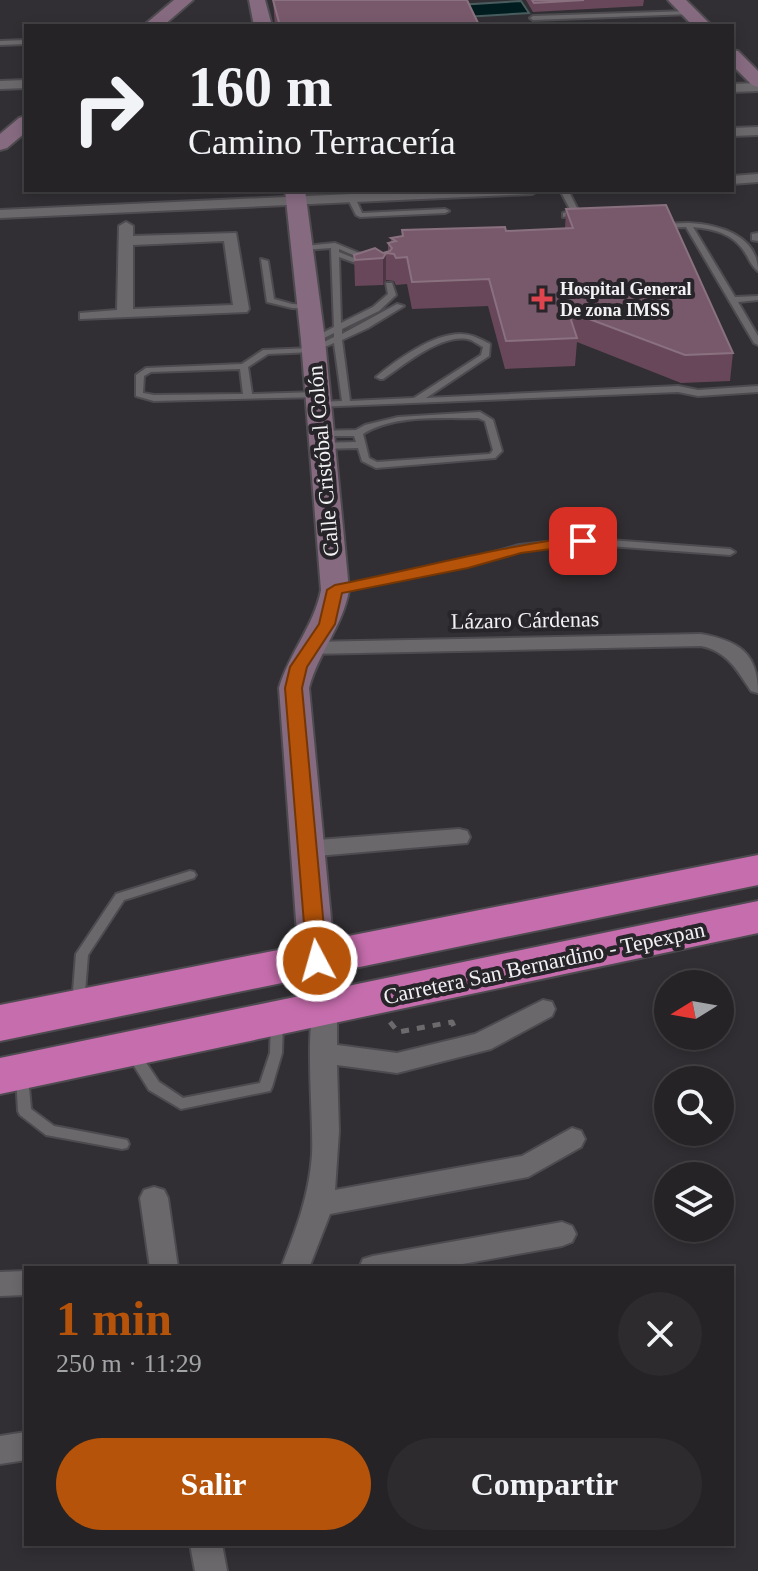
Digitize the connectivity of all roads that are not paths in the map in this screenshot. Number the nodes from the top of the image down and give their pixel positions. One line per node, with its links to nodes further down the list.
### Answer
1 (185, 0): 5 (street)
2 (257, 0): 6 (street)
3 (683, 6): 4 (lane); 7 (street)
4 (533, 18)
5 (155, 24)
6 (263, 24)
7 (701, 24)
8 (24, 42): 9 (lane)
9 (0, 43)
10 (734, 57): 12 (street)
11 (24, 84): 13 (street)
12 (758, 84): 14 (street)
13 (0, 85)
14 (734, 88)
15 (14, 127): 18 (street)
16 (758, 131): 17 (street)
17 (734, 132)
18 (0, 144)
19 (758, 178): 20 (street)
20 (734, 180)
21 (492, 192): 24 (street)
22 (565, 192): 28 (lane)
23 (296, 196): 24 (street); 25 (street); 32 (street, Calle Cristóbal Colón)
24 (352, 199): 26 (lane)
25 (120, 210): 27 (street); 31 (street)
26 (445, 211)
27 (0, 214)
28 (566, 215)
29 (688, 225): 30 (lane); 36 (lane); 39 (lane)
30 (657, 226)
31 (126, 241): 42 (street); 42 (street)
32 (304, 248): 33 (lane); 41 (street, Calle Cristóbal Colón)
33 (334, 249): 35 (lane); 44 (lane)
34 (264, 261): 41 (lane)
35 (379, 268)
36 (758, 269)
37 (389, 285): 44 (lane)
38 (758, 298): 39 (lane)
39 (732, 300): 45 (lane)
40 (400, 306): 44 (lane)
41 (309, 307): 44 (street, Calle Cristóbal Colón)
42 (125, 315): 43 (street)
43 (86, 316)
44 (325, 340): 46 (lane); 50 (street, Calle Cristóbal Colón); 52 (lane)
45 (758, 343)
46 (244, 366): 49 (lane); 49 (lane)
47 (380, 377): 51 (lane)
48 (758, 389): 51 (lane)
49 (248, 397): 50 (lane)
50 (317, 400): 52 (lane); 54 (street, Calle Cristóbal Colón)
51 (414, 400): 52 (lane)
52 (346, 403)
53 (358, 433): 54 (lane); 55 (lane); 55 (lane)
54 (320, 440): 55 (lane); 57 (street, Calle Cristóbal Colón)
55 (360, 445)
56 (730, 552): 57 (lane)
57 (335, 590): 58 (street, Calle Cristóbal Colón)
58 (309, 648): 59 (street, Lázaro Cárdenas); 61 (street, Calle Cristóbal Colón)
59 (758, 686)
60 (459, 837): 61 (street)
61 (305, 849): 65 (street, Calle Cristóbal Colón)
62 (758, 870): 65 (highway)
63 (190, 875): 66 (lane)
64 (758, 917): 67 (highway, Carretera San Bernardino - Tepexpan)
65 (317, 961): 66 (highway)
66 (77, 1008): 70 (highway)
67 (325, 1009): 69 (highway, Carretera San Bernardino - Tepexpan); 72 (street)
68 (543, 1009): 72 (street)
69 (277, 1019): 71 (highway, Carretera San Bernardino - Tepexpan); 71 (lane)
70 (0, 1023)
71 (130, 1049): 73 (highway, Carretera San Bernardino - Tepexpan)
72 (322, 1053): 77 (street)
73 (10, 1074): 75 (lane)
74 (572, 1139): 77 (street)
75 (122, 1144)
76 (154, 1198): 79 (street)
77 (319, 1204): 80 (street)
78 (562, 1234): 81 (street)
79 (164, 1266)
80 (296, 1266)
81 (384, 1266)
82 (24, 1283): 83 (street)
83 (0, 1284)
84 (24, 1446): 85 (street)
85 (0, 1450)
86 (206, 1546): 87 (street)
87 (211, 1571)

